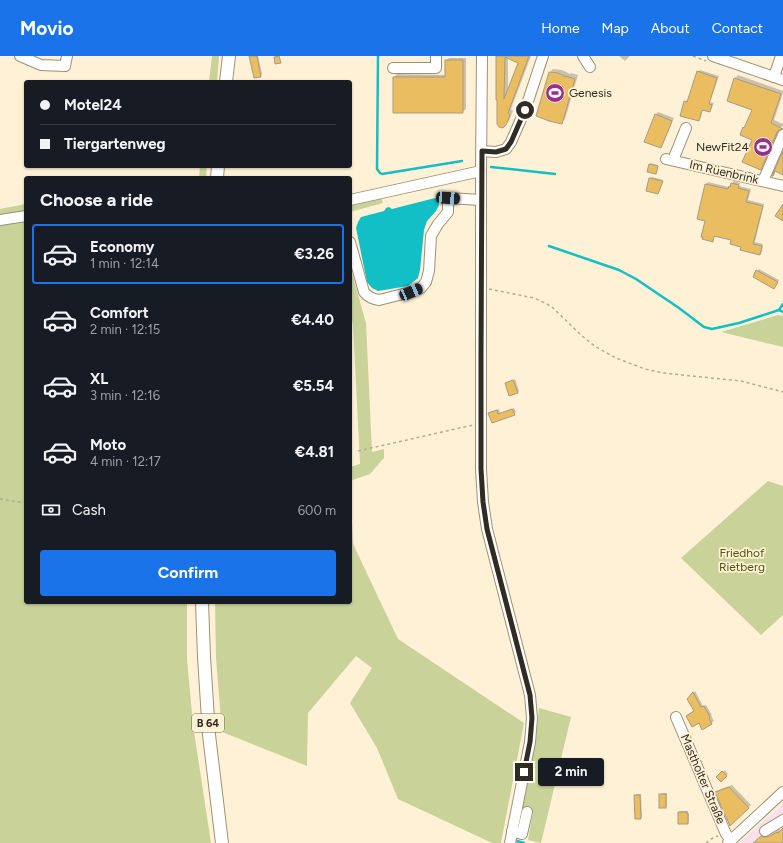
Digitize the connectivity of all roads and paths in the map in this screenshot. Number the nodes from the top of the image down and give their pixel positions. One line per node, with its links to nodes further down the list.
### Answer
1 (20, 56): 2 (street)
2 (67, 56)
3 (229, 56): 13 (main road)
4 (436, 56): 11 (street)
5 (482, 56): 16 (street)
6 (543, 56): 16 (street)
7 (583, 56): 10 (street)
8 (713, 56): 12 (street)
9 (781, 56): 12 (street)
10 (590, 67)
11 (393, 68)
12 (778, 78)
13 (226, 80)
14 (686, 128): 18 (street, Im Rüenbrink)
15 (783, 135): 18 (street)
16 (482, 151): 17 (street)
17 (481, 171): 20 (street); 21 (street)
18 (764, 181): 19 (street, Im Rüenbrink)
19 (783, 186)
20 (352, 200)
21 (481, 200): 24 (street); 25 (street)
22 (24, 216): 23 (street)
23 (0, 220)
24 (352, 249)
25 (481, 288): 26 (path); 27 (street)
26 (783, 392)
27 (481, 423): 28 (path); 37 (street)
28 (358, 451)
29 (0, 499): 30 (path)
30 (24, 502)
31 (202, 604): 39 (main road, B 64)
32 (676, 717): 38 (street, Mastholter Straße)
33 (783, 792): 38 (street, Mastholter Straße)
34 (527, 812): 37 (street)
35 (783, 820): 36 (street)
36 (765, 831)
37 (512, 832): 40 (street)
38 (730, 841)
39 (222, 843)
40 (510, 843)

